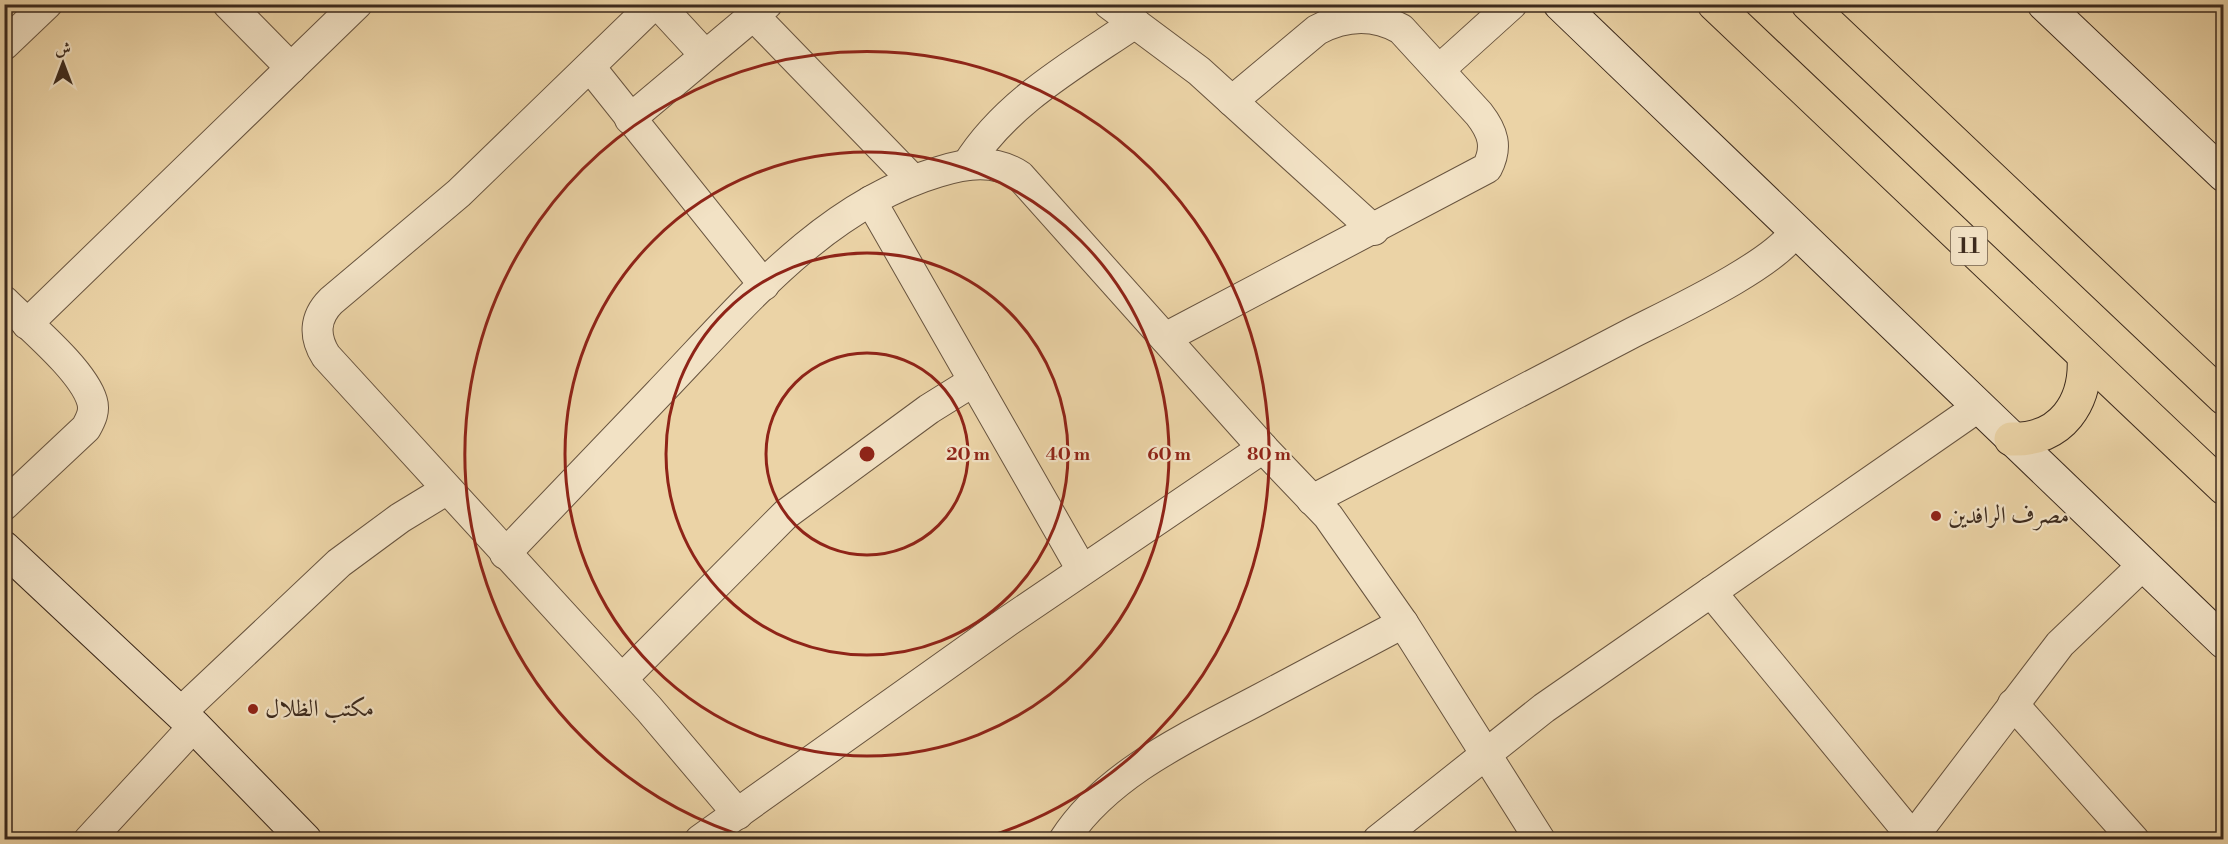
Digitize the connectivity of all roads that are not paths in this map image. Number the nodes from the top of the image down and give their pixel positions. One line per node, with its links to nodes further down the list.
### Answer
1 (46, 4): 13 (street)
2 (228, 4): 16 (street)
3 (357, 4): 16 (street)
4 (656, 4): 14 (street); 15 (street)
5 (1109, 4): 12 (street)
6 (1512, 4): 17 (street)
7 (1560, 4): 25 (main road)
8 (1714, 4): 30 (highway, 11)
9 (1808, 4): 32 (highway)
10 (2044, 4): 21 (main road)
11 (760, 10): 14 (street); 22 (street)
12 (1134, 23): 18 (street); 20 (street)
13 (4, 45)
14 (705, 55): 19 (street)
15 (590, 67): 19 (street); 37 (street)
16 (291, 68): 28 (street)
17 (1439, 70): 18 (street); 24 (street)
18 (1232, 101): 24 (street)
19 (630, 119): 26 (street)
20 (968, 165): 22 (street); 29 (street)
21 (2223, 175)
22 (913, 180): 23 (street)
23 (871, 201): 26 (street); 31 (street)
24 (1374, 230): 29 (street)
25 (1795, 231): 33 (main road); 38 (street)
26 (764, 285): 41 (street)
27 (4, 302): 28 (street)
28 (27, 324): 39 (street)
29 (1165, 338): 35 (street)
30 (2084, 356): 34 (highway); 36 (highway, 11)
31 (974, 381): 43 (street); 47 (street)
32 (2223, 398)
33 (1978, 406): 34 (main road); 44 (street)
34 (2011, 439): 42 (main road)
35 (1263, 448): 38 (street); 43 (street)
36 (2223, 488)
37 (446, 490): 41 (street); 49 (street)
38 (1312, 500): 45 (street)
39 (4, 505)
40 (4, 548): 49 (main road)
41 (505, 554): 47 (street)
42 (2143, 566): 46 (main road); 48 (street)
43 (1082, 570): 51 (street)
44 (1711, 592): 50 (street); 53 (street)
45 (1403, 623): 50 (street); 56 (street)
46 (2223, 642)
47 (622, 679): 51 (street)
48 (2013, 704): 53 (street); 59 (street)
49 (187, 720): 54 (street); 55 (main road)
50 (1486, 753): 57 (street); 58 (street)
51 (738, 814): 52 (street)
52 (709, 837)
53 (1914, 838)
54 (89, 840)
55 (305, 840)
56 (1064, 840)
57 (1378, 840)
58 (1540, 840)
59 (2134, 840)

